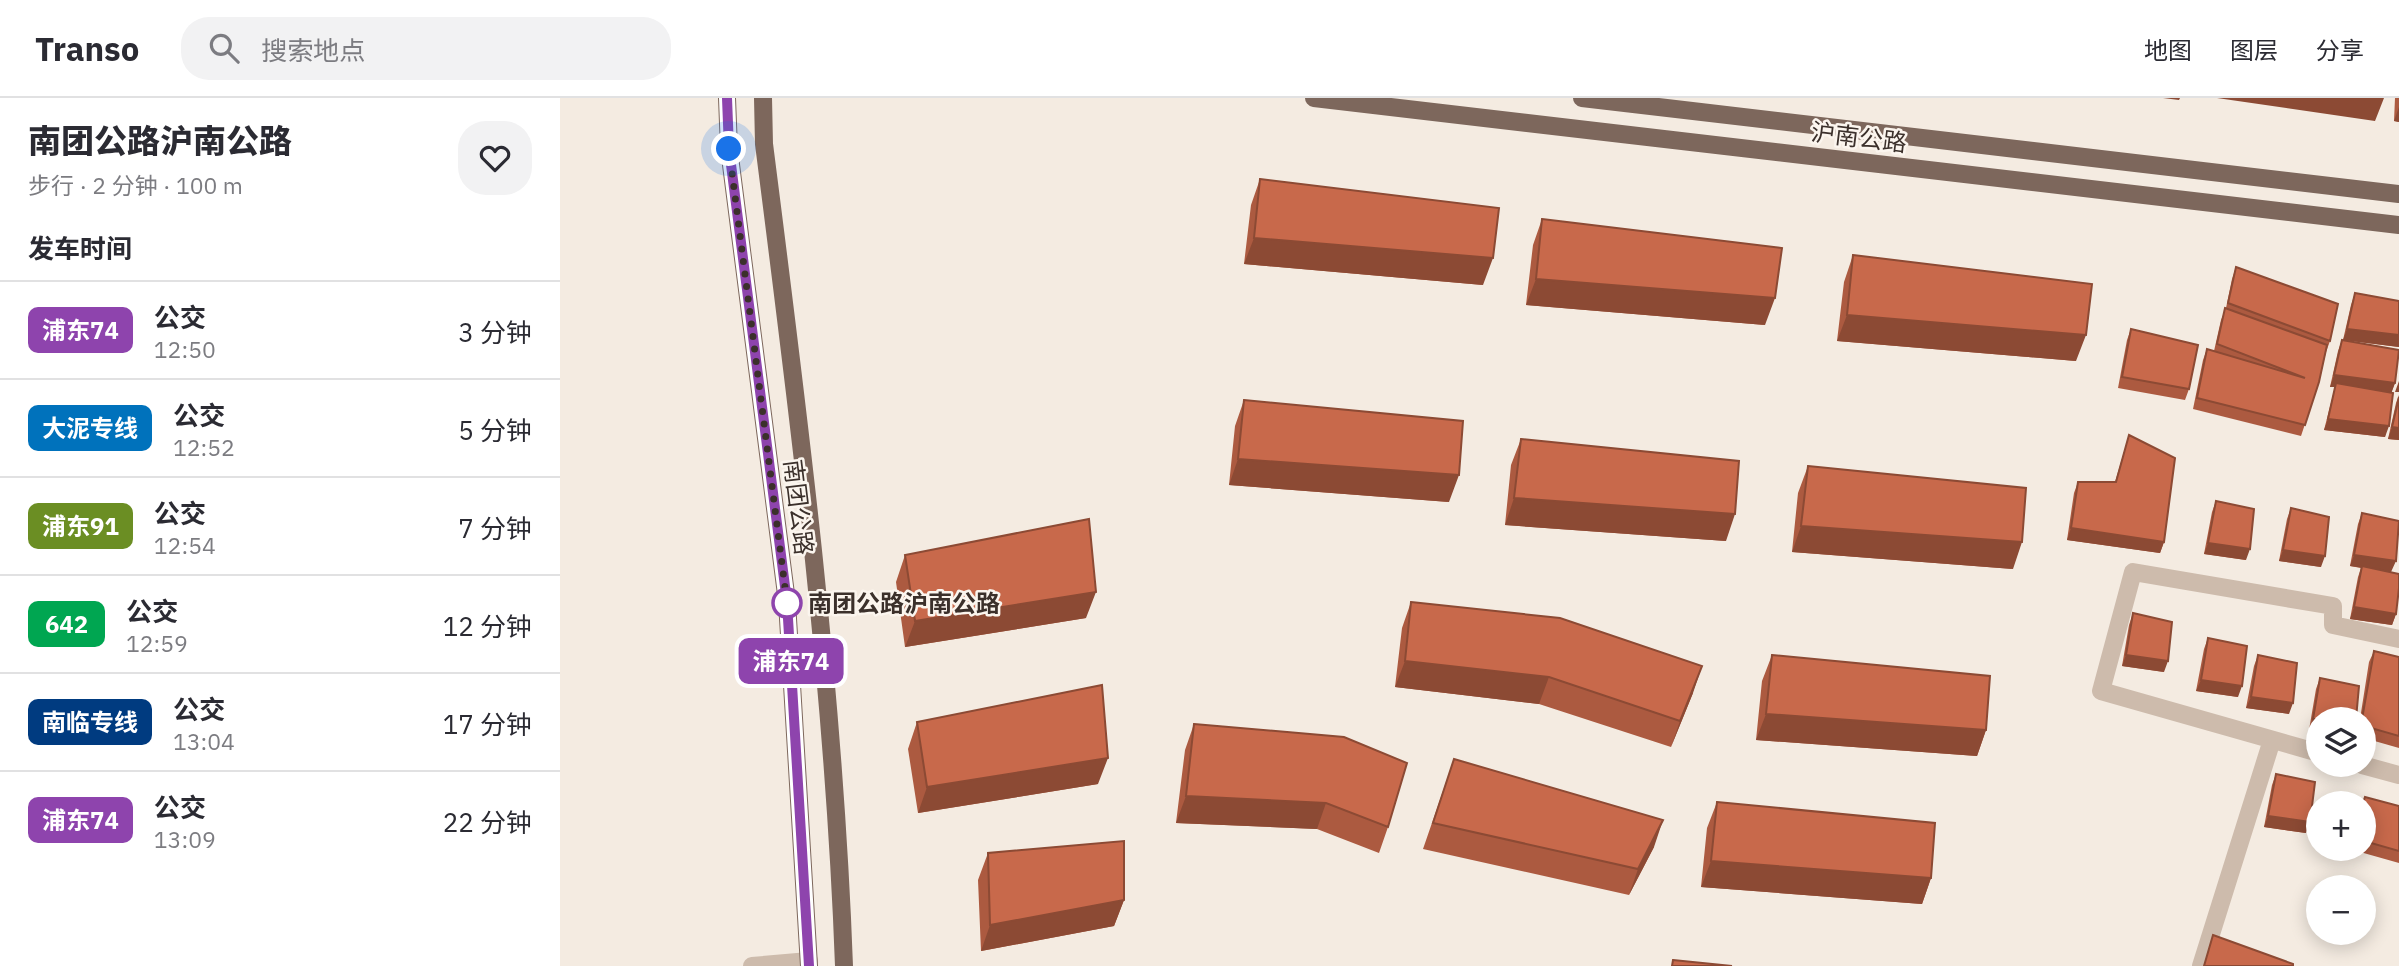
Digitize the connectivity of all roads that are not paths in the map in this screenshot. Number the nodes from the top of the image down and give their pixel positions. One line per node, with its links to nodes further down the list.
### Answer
1 (727, 98): 12 (main road, 南团公路)
2 (762, 98): 14 (main road, 南团公路)
3 (1314, 98): 6 (main road, 沪南公路)
4 (1582, 98): 5 (main road, 沪南公路)
5 (2399, 194)
6 (2399, 225)
7 (2399, 639): 8 (street)
8 (2272, 740): 9 (street); 15 (street)
9 (2306, 749)
10 (2376, 769): 11 (street)
11 (2399, 775)
12 (809, 963): 13 (street)
13 (752, 966)
14 (844, 966)
15 (2201, 966)

